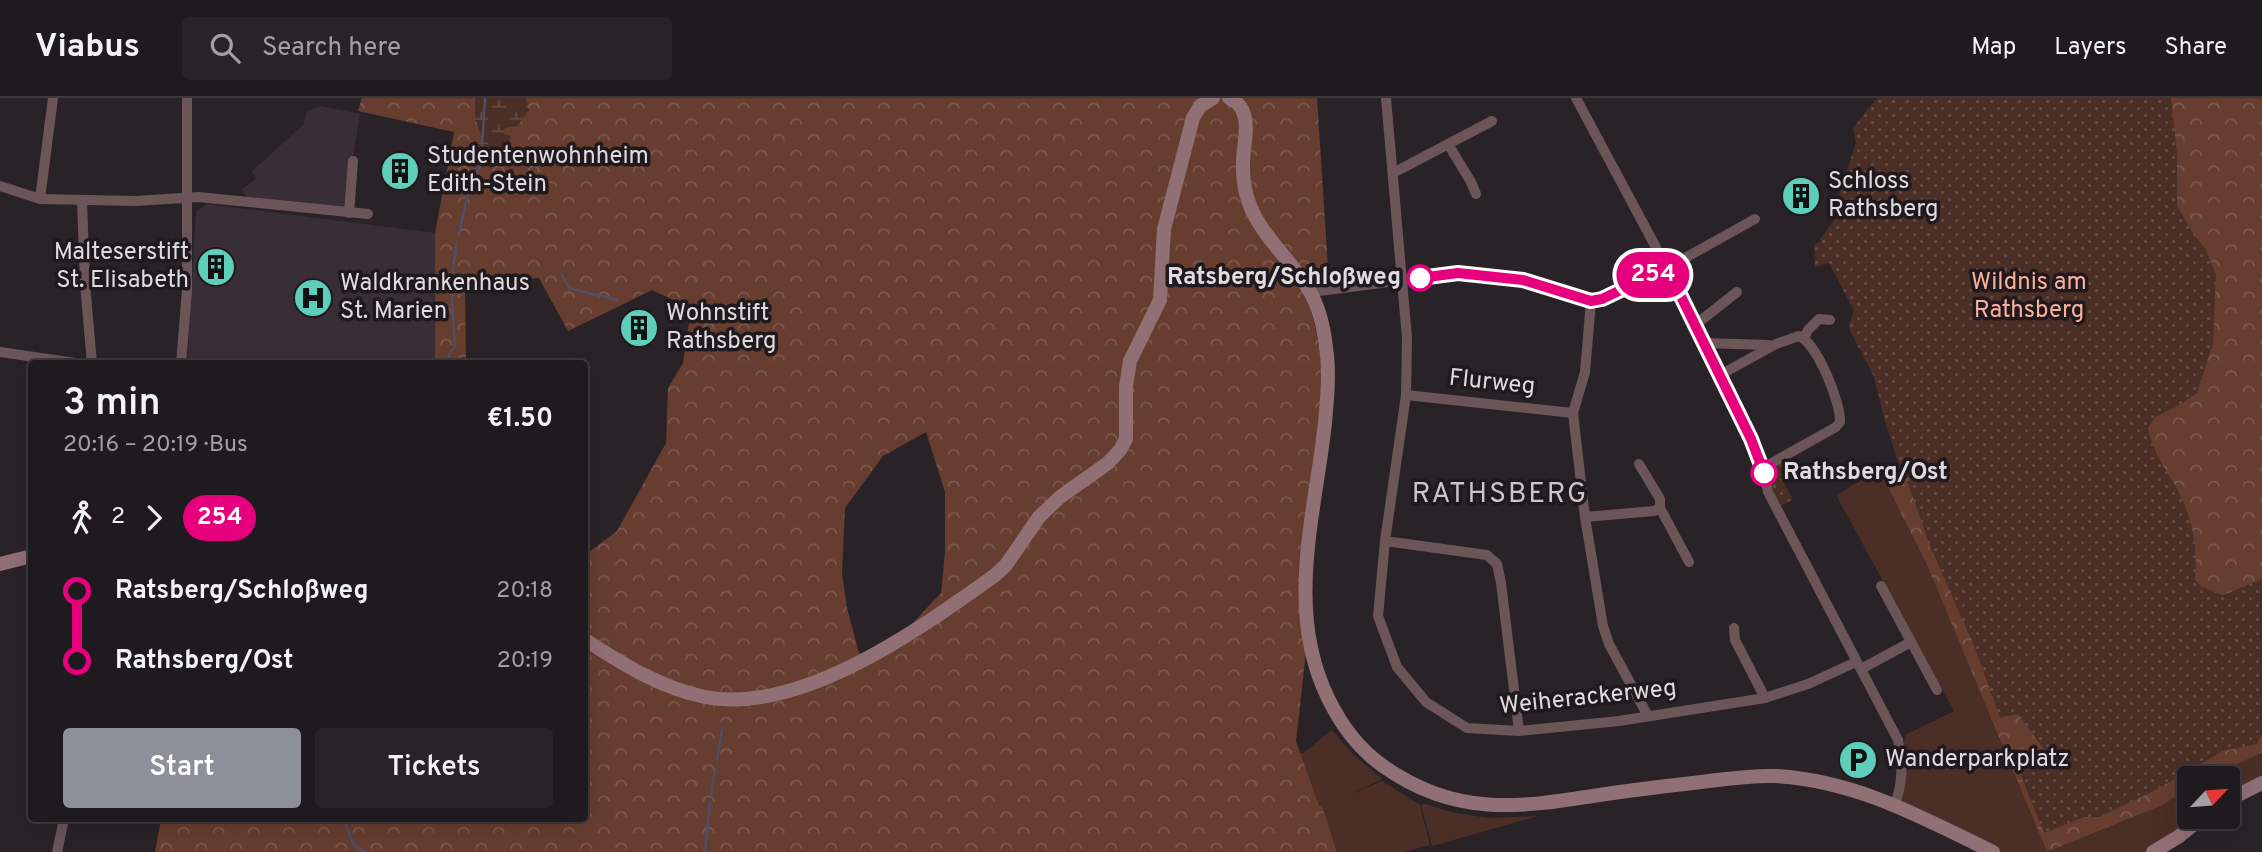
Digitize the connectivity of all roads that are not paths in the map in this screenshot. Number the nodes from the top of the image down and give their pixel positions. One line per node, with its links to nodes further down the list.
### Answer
1 (53, 98): 14 (street)
2 (187, 98): 13 (street)
3 (1213, 98): 46 (street)
4 (1229, 98): 21 (street)
5 (1386, 98): 10 (street, Weiherackerweg)
6 (1576, 98): 19 (street)
7 (1492, 121): 8 (street)
8 (1448, 144): 10 (street); 12 (street)
9 (353, 161): 16 (street)
10 (1393, 173): 20 (street, Weiherackerweg)
11 (0, 186): 14 (street)
12 (1476, 194)
13 (188, 198): 15 (street); 16 (street); 32 (street)
14 (40, 199): 15 (street)
15 (82, 201): 31 (street)
16 (349, 213): 17 (street)
17 (368, 214)
18 (1755, 219): 19 (street)
19 (1667, 268): 23 (street); 25 (street)
20 (1404, 280): 21 (street); 23 (street); 34 (street, Weiherackerweg)
21 (1311, 292): 55 (street)
22 (1737, 292): 25 (street)
23 (1591, 301): 35 (street)
24 (1830, 320): 26 (street)
25 (1695, 325): 27 (street)
26 (1804, 338): 28 (street); 37 (street)
27 (1704, 343): 28 (street); 33 (street)
28 (1776, 344): 33 (street)
29 (0, 352): 30 (street)
30 (55, 360)
31 (92, 360)
32 (181, 360)
33 (1720, 375): 37 (street)
34 (1406, 395): 35 (street, Flurweg); 40 (street, Weiherackerweg)
35 (1573, 413): 39 (street)
36 (1639, 464): 38 (street)
37 (1763, 468): 48 (street)
38 (1660, 508): 39 (street); 42 (street)
39 (1585, 517): 51 (street)
40 (1385, 541): 52 (street, Weiherackerweg); 52 (street)
41 (28, 557): 43 (street)
42 (1689, 562)
43 (0, 564)
44 (1881, 586): 47 (street)
45 (1734, 628): 50 (street)
46 (588, 642)
47 (1911, 642): 48 (street, Weiherackerweg); 49 (street)
48 (1858, 665): 50 (street, Weiherackerweg); 55 (street)
49 (1937, 690)
50 (1765, 698): 51 (street, Weiherackerweg)
51 (1648, 716): 52 (street, Weiherackerweg)
52 (1519, 731)
53 (2262, 783): 54 (street)
54 (2240, 794)
55 (1895, 804): 59 (street)
56 (63, 822): 58 (street)
57 (2187, 830): 60 (street)
58 (57, 852)
59 (1993, 852)
60 (2153, 852)

